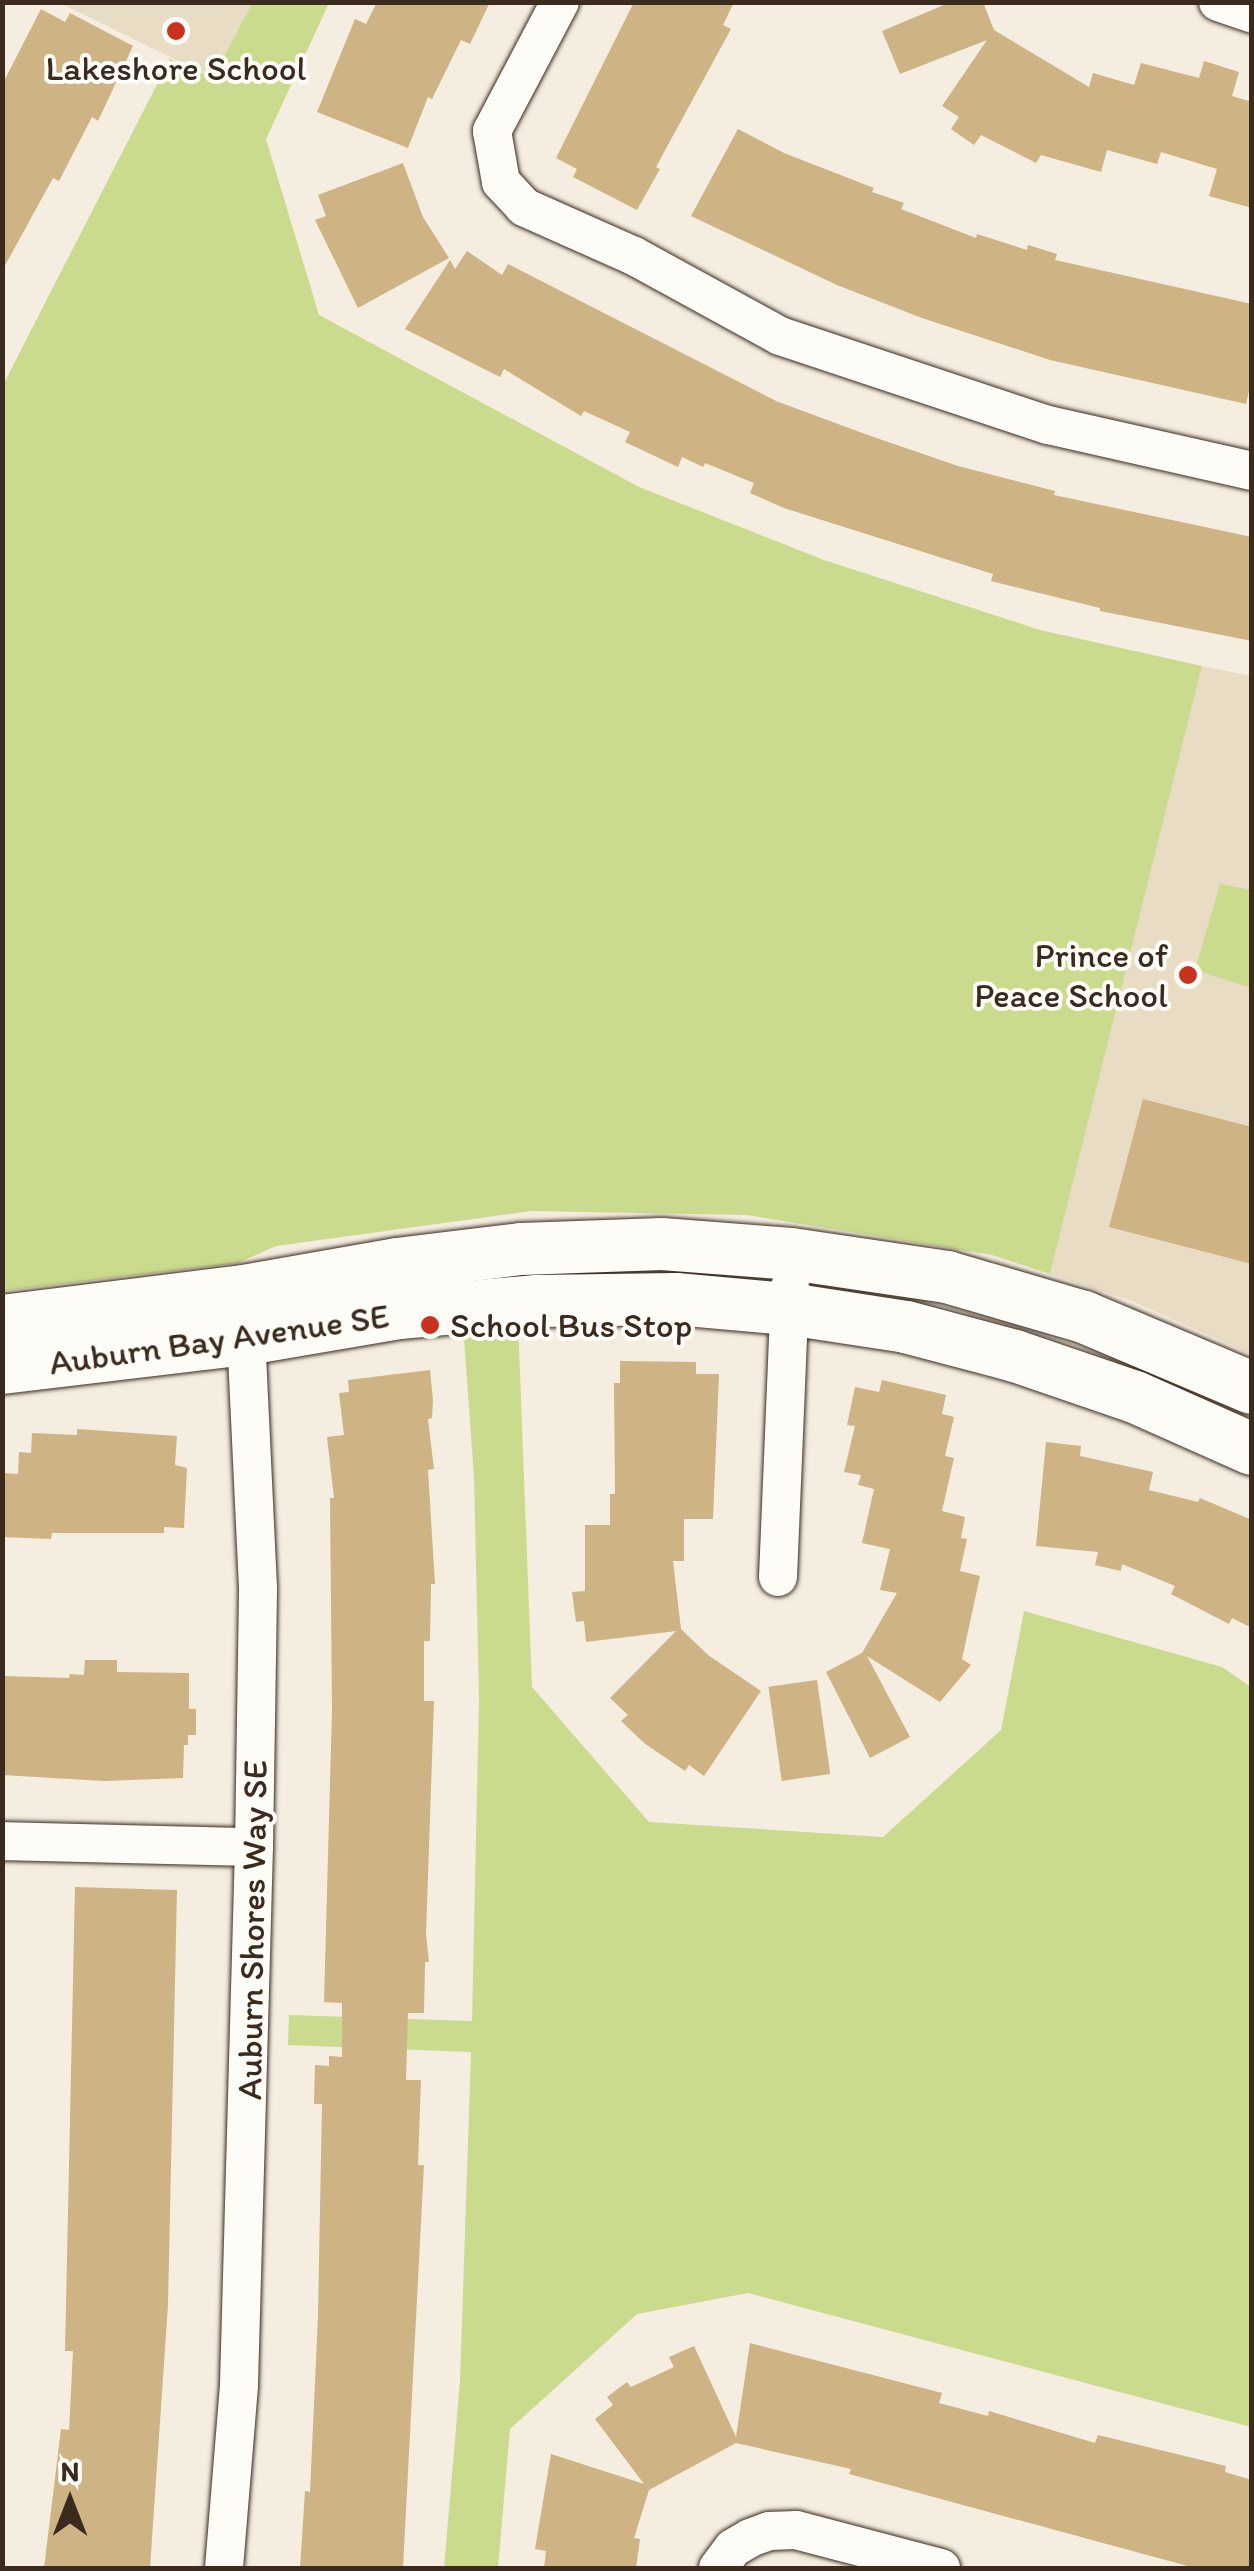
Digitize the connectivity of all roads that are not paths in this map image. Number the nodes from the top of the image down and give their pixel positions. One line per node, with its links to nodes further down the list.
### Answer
1 (560, 2): 4 (street)
2 (1218, 2): 3 (street)
3 (1252, 14)
4 (1252, 470)
5 (791, 1254): 6 (street); 7 (street, Auburn Bay Avenue SE); 10 (street, Auburn Bay Avenue SE)
6 (789, 1309): 7 (street, Auburn Bay Avenue SE); 11 (street, Auburn Bay Avenue SE); 12 (street)
7 (244, 1315): 8 (street, Auburn Bay Avenue SE); 9 (street, Auburn Bay Avenue SE); 14 (street, Auburn Shores Way SE)
8 (2, 1320)
9 (2, 1368)
10 (1252, 1388)
11 (1252, 1449)
12 (778, 1577)
13 (2, 1840): 14 (street)
14 (254, 1847): 15 (street, Auburn Shores Way SE)
15 (224, 2568)
16 (718, 2568): 17 (street)
17 (941, 2568)

